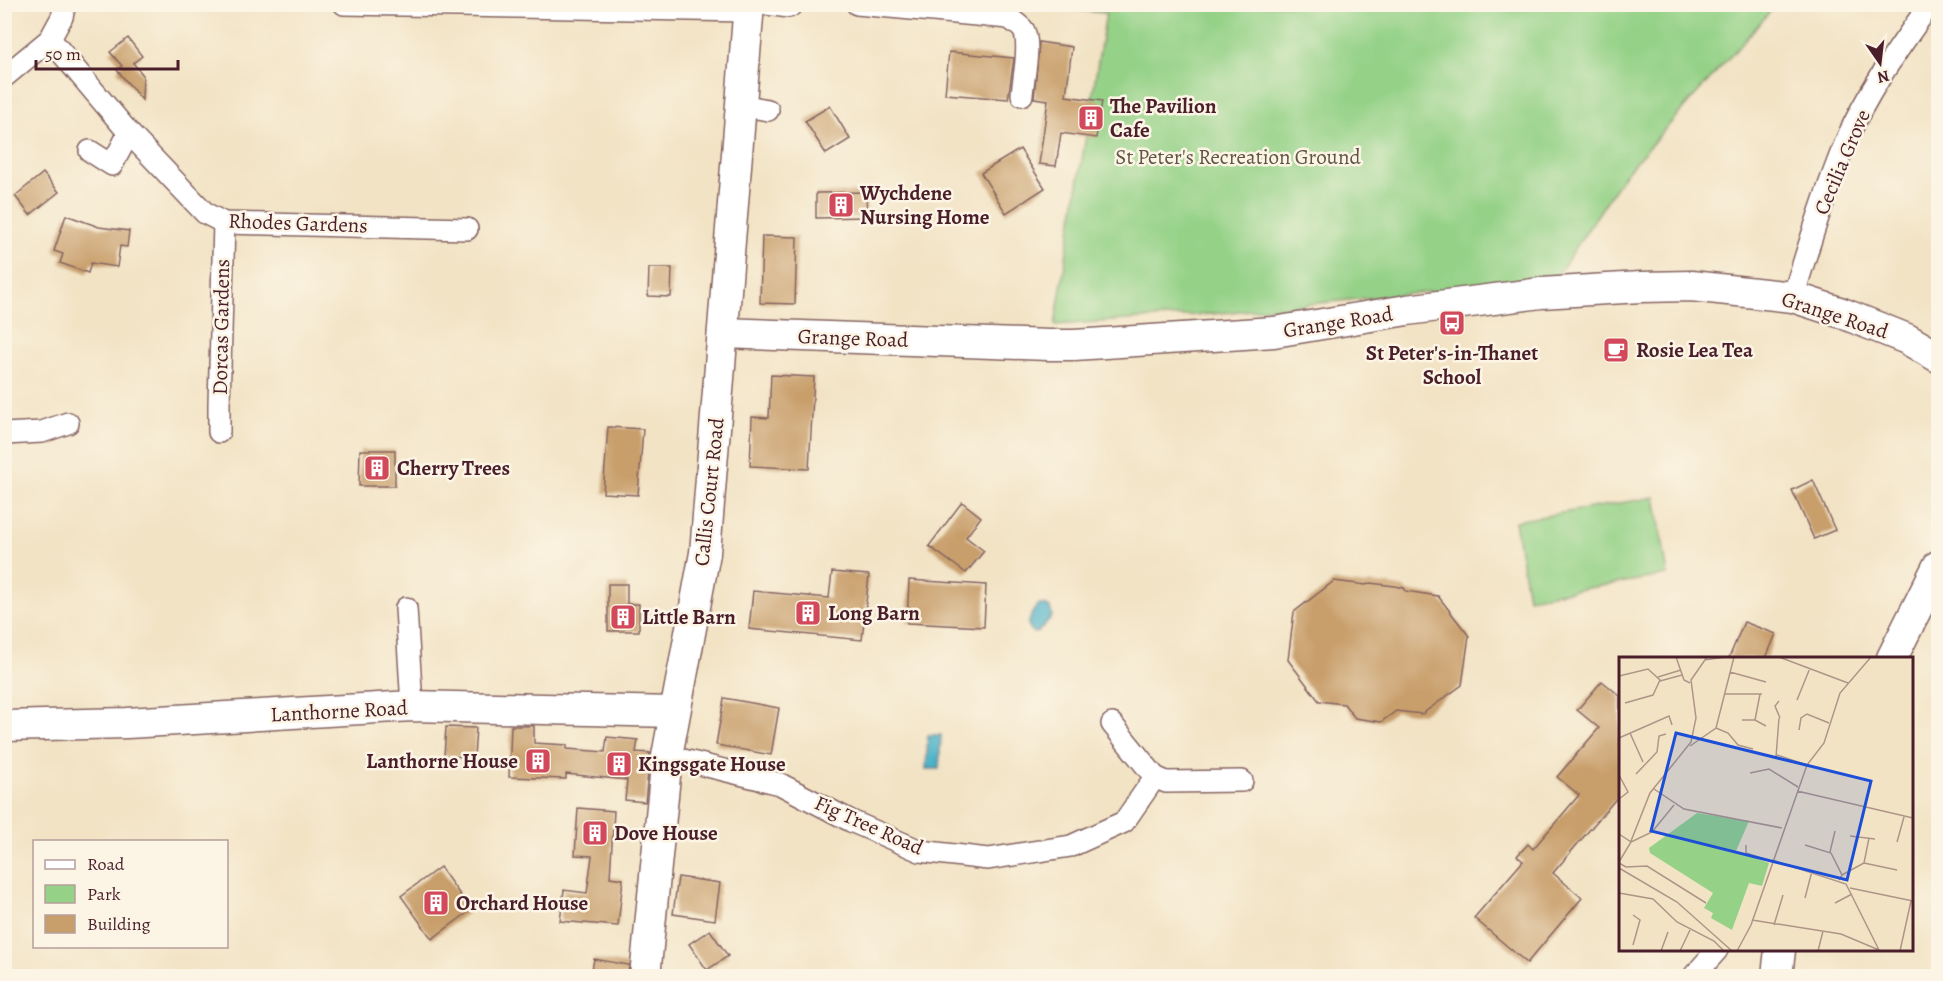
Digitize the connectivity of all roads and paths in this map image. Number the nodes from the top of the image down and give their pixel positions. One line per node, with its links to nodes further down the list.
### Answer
1 (65, 4): 7 (street)
2 (344, 4): 6 (street)
3 (793, 4): 6 (street)
4 (857, 4): 9 (street)
5 (1930, 4): 14 (street, Cecilia Grove)
6 (754, 7): 15 (street, Callis Court Road)
7 (50, 39): 8 (street); 10 (street, Rhodes Gardens)
8 (4, 78)
9 (1022, 95)
10 (129, 133): 11 (street); 12 (street, Rhodes Gardens)
11 (90, 151)
12 (224, 223): 13 (street, Rhodes Gardens); 18 (street, Dorcas Gardens)
13 (467, 229)
14 (1793, 297): 15 (street, Grange Road); 16 (street, Grange Road)
15 (723, 333): 24 (street, Callis Court Road)
16 (1938, 357)
17 (68, 423): 19 (street)
18 (219, 432)
19 (4, 434)
20 (1938, 566): 22 (street)
21 (405, 604): 23 (street)
22 (1892, 657)
23 (412, 706): 24 (street, Lanthorne Road); 26 (street, Lanthorne Road)
24 (674, 712): 27 (street, Callis Court Road)
25 (1111, 725): 29 (street)
26 (4, 726)
27 (667, 756): 29 (street, Fig Tree Road); 32 (street, Callis Court Road)
28 (1229, 776): 29 (street)
29 (1155, 777)
30 (1716, 951): 33 (street)
31 (1780, 951): 34 (street)
32 (645, 976)
33 (1694, 976)
34 (1777, 976)

